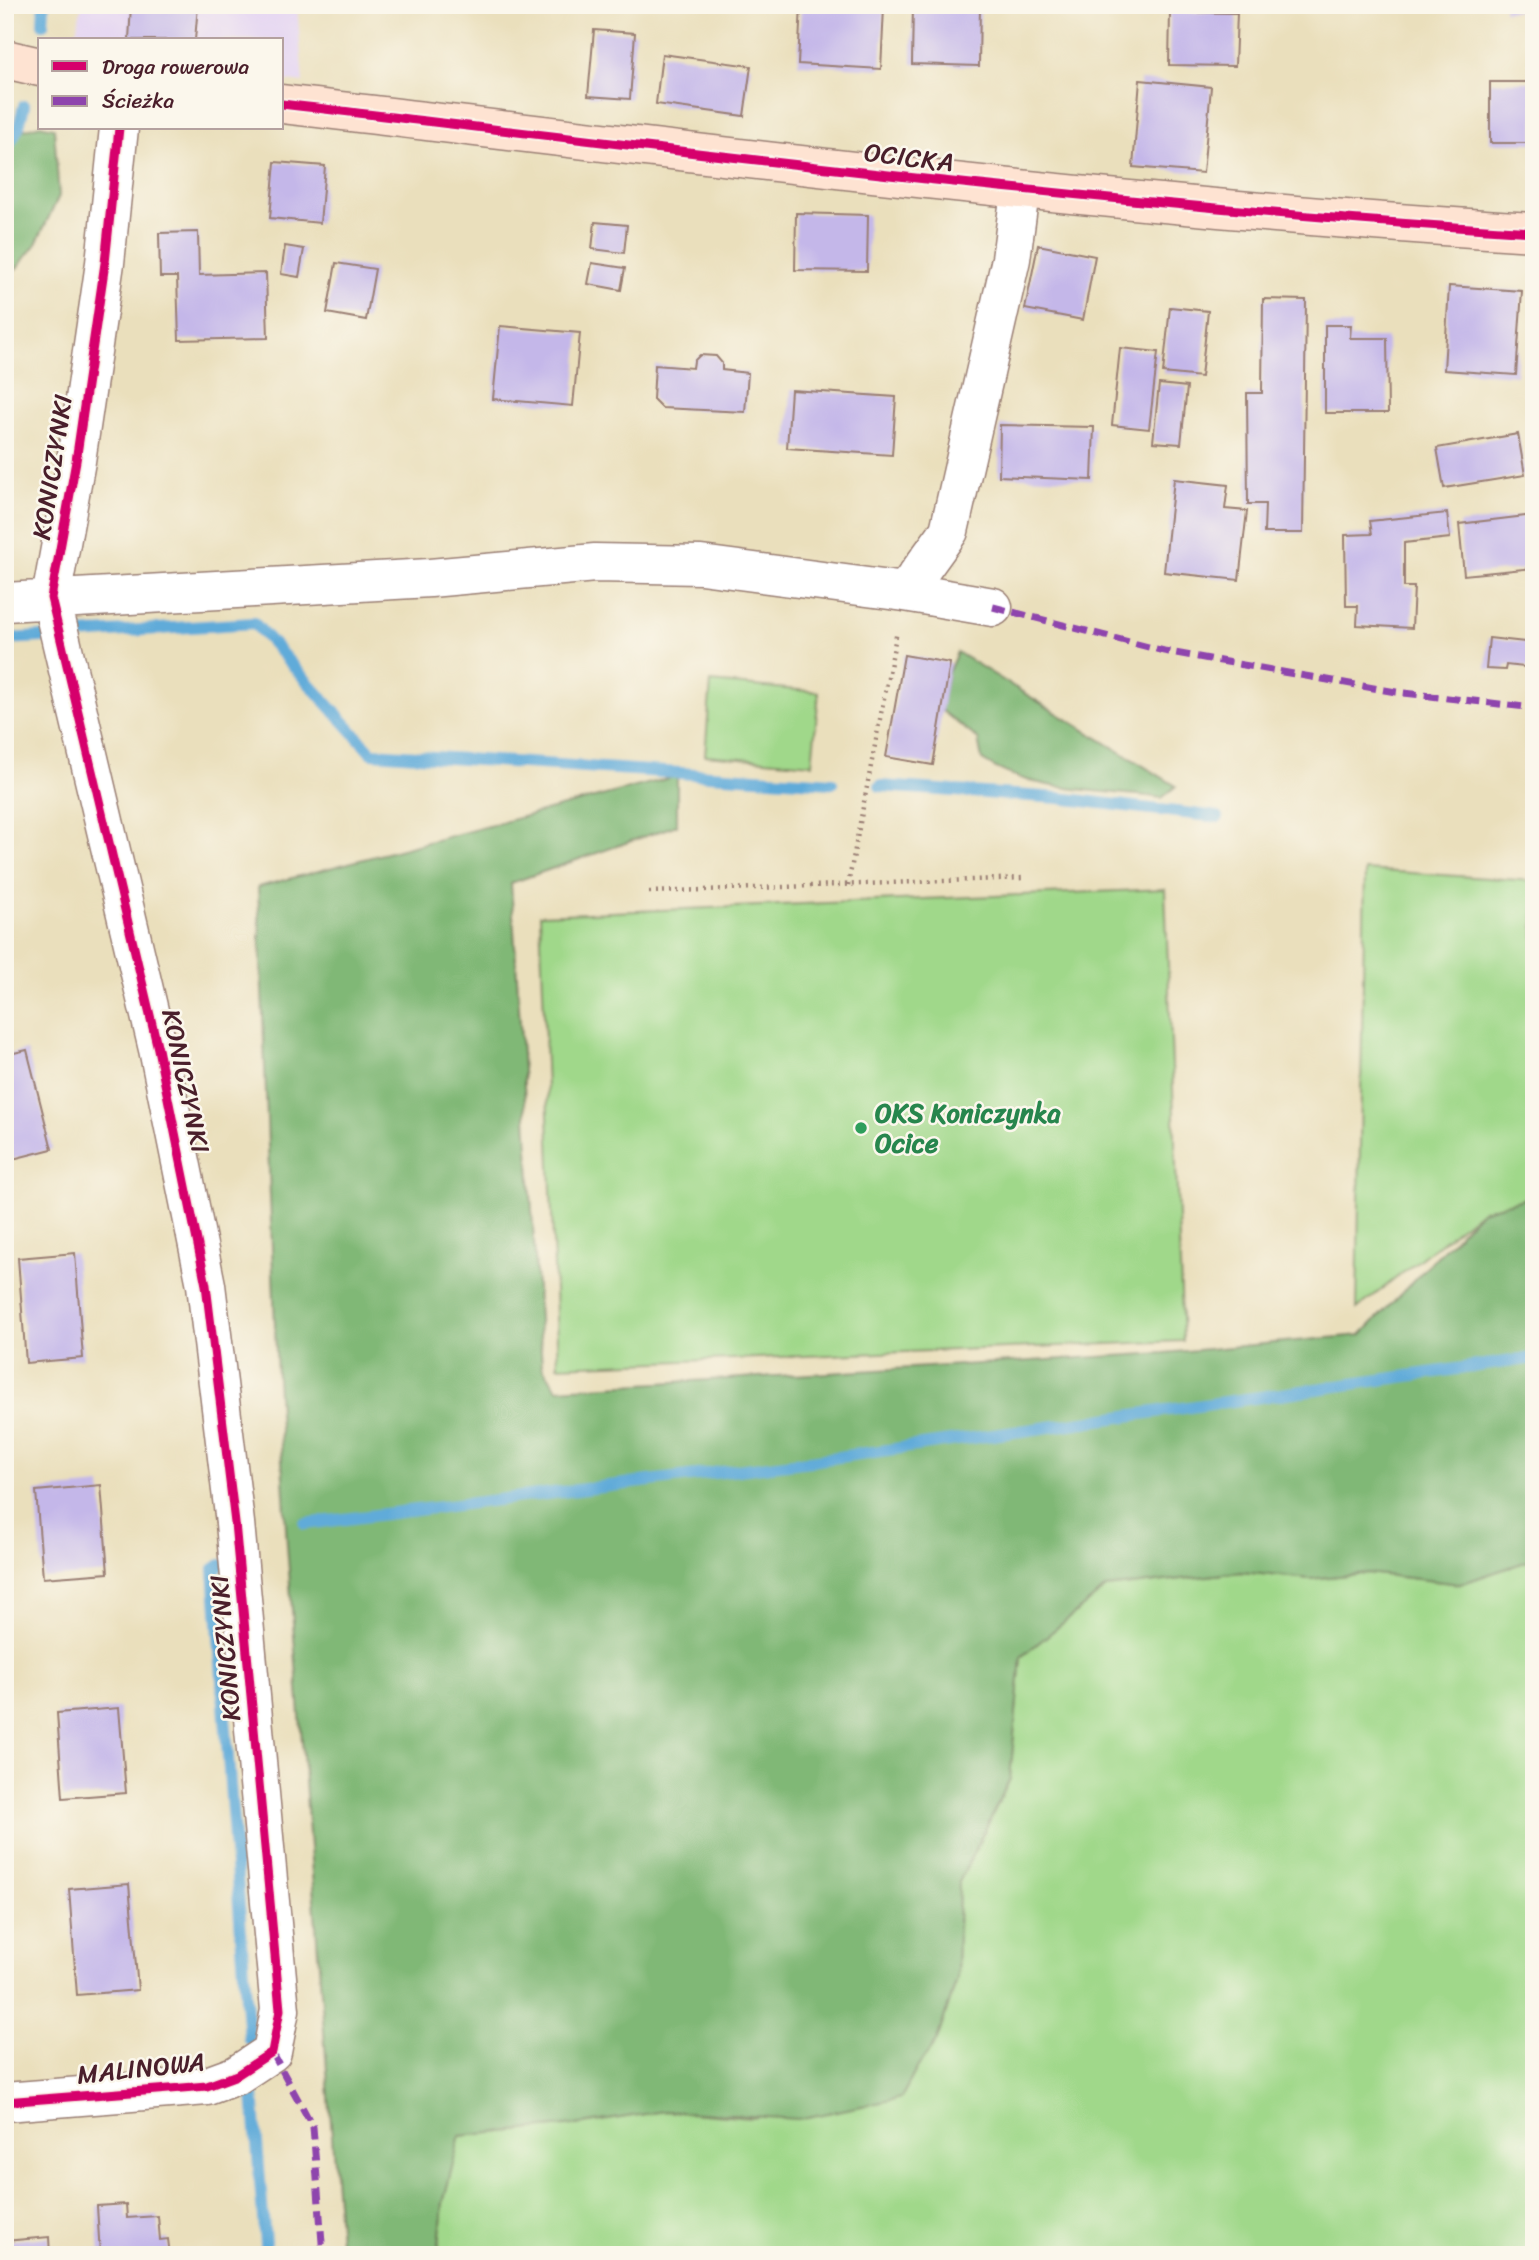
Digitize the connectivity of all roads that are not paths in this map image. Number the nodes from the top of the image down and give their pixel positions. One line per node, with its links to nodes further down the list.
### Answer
1 (5, 59): 2 (street)
2 (38, 67)
3 (284, 104): 5 (street, OCICKA)
4 (119, 130): 8 (street, KONICZYNKI)
5 (1020, 192): 6 (street, OCICKA); 7 (street)
6 (1534, 232)
7 (905, 592): 8 (street); 10 (street)
8 (51, 598): 9 (street); 11 (street, KONICZYNKI)
9 (5, 602)
10 (993, 607)
11 (272, 2052): 12 (street, MALINOWA)
12 (5, 2102)

